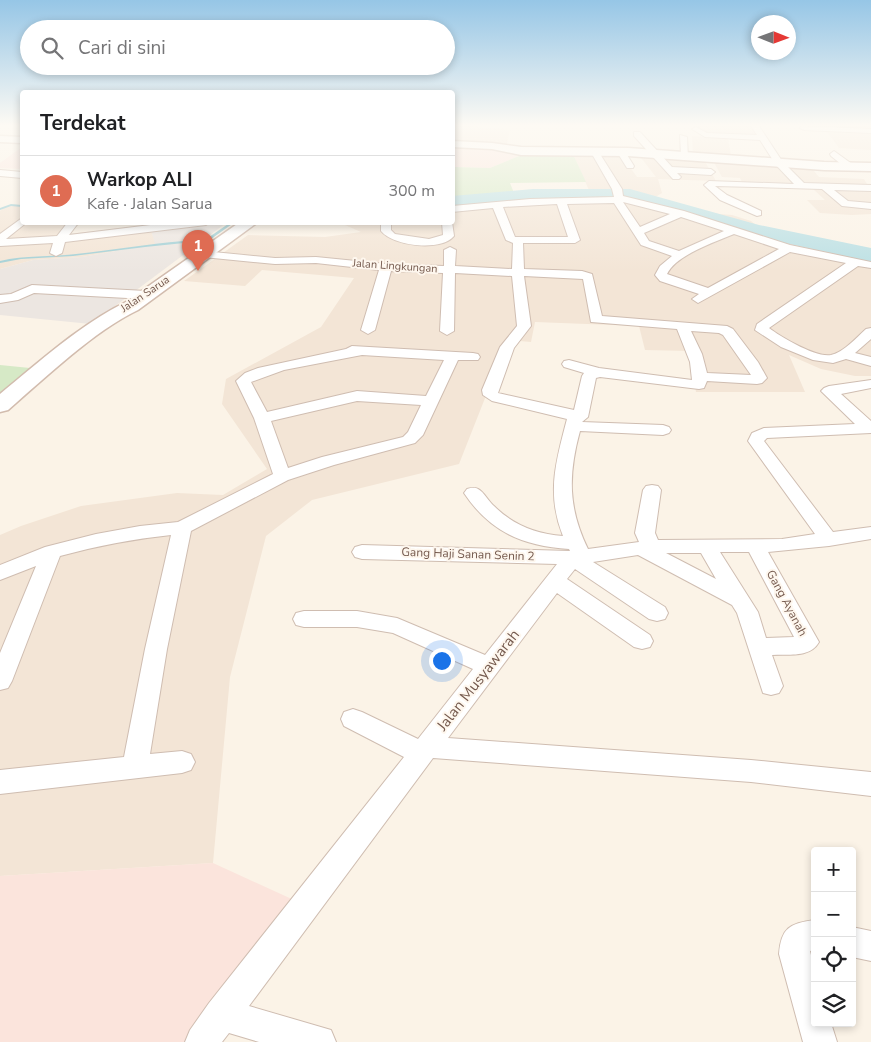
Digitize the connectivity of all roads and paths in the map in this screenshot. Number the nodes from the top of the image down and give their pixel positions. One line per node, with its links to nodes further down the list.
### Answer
1 (607, 175): 9 (street)
2 (711, 175): 4 (street)
3 (791, 175): 5 (street)
4 (712, 183): 5 (street); 15 (street)
5 (803, 187): 6 (street)
6 (825, 187): 7 (street); 12 (street)
7 (871, 188)
8 (633, 190): 9 (street)
9 (618, 195): 10 (street); 14 (street); 24 (street)
10 (561, 201): 11 (street); 11 (street)
11 (497, 205): 13 (street)
12 (871, 206)
13 (455, 209)
14 (680, 213): 23 (street); 24 (street)
15 (758, 213)
16 (20, 223): 26 (street)
17 (72, 225): 25 (street)
18 (180, 225): 25 (street)
19 (218, 225): 39 (main road, Jalan Sarua)
20 (246, 225): 31 (main road, Jalan Sarua)
21 (386, 225): 22 (street)
22 (447, 225)
23 (734, 230): 28 (street); 32 (street)
24 (638, 232): 32 (street)
25 (60, 239): 26 (street); 30 (street)
26 (0, 241)
27 (518, 244): 37 (street)
28 (788, 248): 33 (street); 38 (street)
29 (450, 250): 36 (street)
30 (56, 253)
31 (203, 254): 35 (street, Jalan Lingkungan); 39 (main road, Jalan Sarua)
32 (680, 255): 38 (street)
33 (856, 262): 34 (street); 46 (street)
34 (871, 265)
35 (386, 267): 36 (street, Jalan Lingkungan); 43 (street)
36 (449, 269): 37 (street, Jalan Lingkungan); 44 (street)
37 (518, 273): 42 (street, Jalan Lingkungan); 57 (street)
38 (709, 293): 41 (street)
39 (138, 295): 40 (street); 55 (main road, Jalan Sarua)
40 (0, 299)
41 (694, 302)
42 (682, 325): 51 (street); 52 (street)
43 (368, 330)
44 (447, 330)
45 (871, 332): 46 (street)
46 (844, 354): 49 (street)
47 (452, 357): 48 (street); 54 (street); 56 (street)
48 (473, 357)
49 (871, 362)
50 (569, 364): 51 (street)
51 (598, 372): 57 (street)
52 (710, 377)
53 (871, 384): 58 (street)
54 (431, 402): 56 (street); 60 (street)
55 (0, 405)
56 (262, 418): 60 (street)
57 (574, 422): 59 (street); 71 (street)
58 (870, 428): 65 (street)
59 (663, 430)
60 (282, 476): 63 (street)
61 (652, 490): 68 (street)
62 (473, 493): 71 (street)
63 (182, 528): 69 (street); 85 (street)
64 (871, 533): 65 (street)
65 (829, 540): 67 (street)
66 (706, 545): 67 (street); 68 (street); 74 (street)
67 (755, 545): 78 (street, Gang Ayanah)
68 (647, 548): 71 (street); 74 (street)
69 (52, 552): 72 (street); 80 (street)
70 (362, 552): 71 (street, Gang Haji Sanan Senin 2)
71 (576, 552): 73 (street, Jalan Musyawarah); 75 (street)
72 (0, 573)
73 (555, 581): 77 (street); 79 (street, Jalan Musyawarah)
74 (740, 600): 78 (street)
75 (657, 613)
76 (304, 619): 79 (street)
77 (642, 641)
78 (758, 647): 81 (street)
79 (488, 666): 83 (street, Jalan Musyawarah)
80 (0, 681)
81 (771, 686)
82 (353, 719): 83 (street)
83 (424, 750): 87 (street); 91 (street, Jalan Musyawarah)
84 (182, 762): 85 (street)
85 (135, 767): 86 (street)
86 (0, 782)
87 (871, 784)
88 (811, 936): 94 (street)
89 (856, 943): 90 (street)
90 (871, 946)
91 (221, 1015): 92 (street, Jalan Musyawarah); 93 (street)
92 (202, 1042)
93 (319, 1042)
94 (820, 1042)

